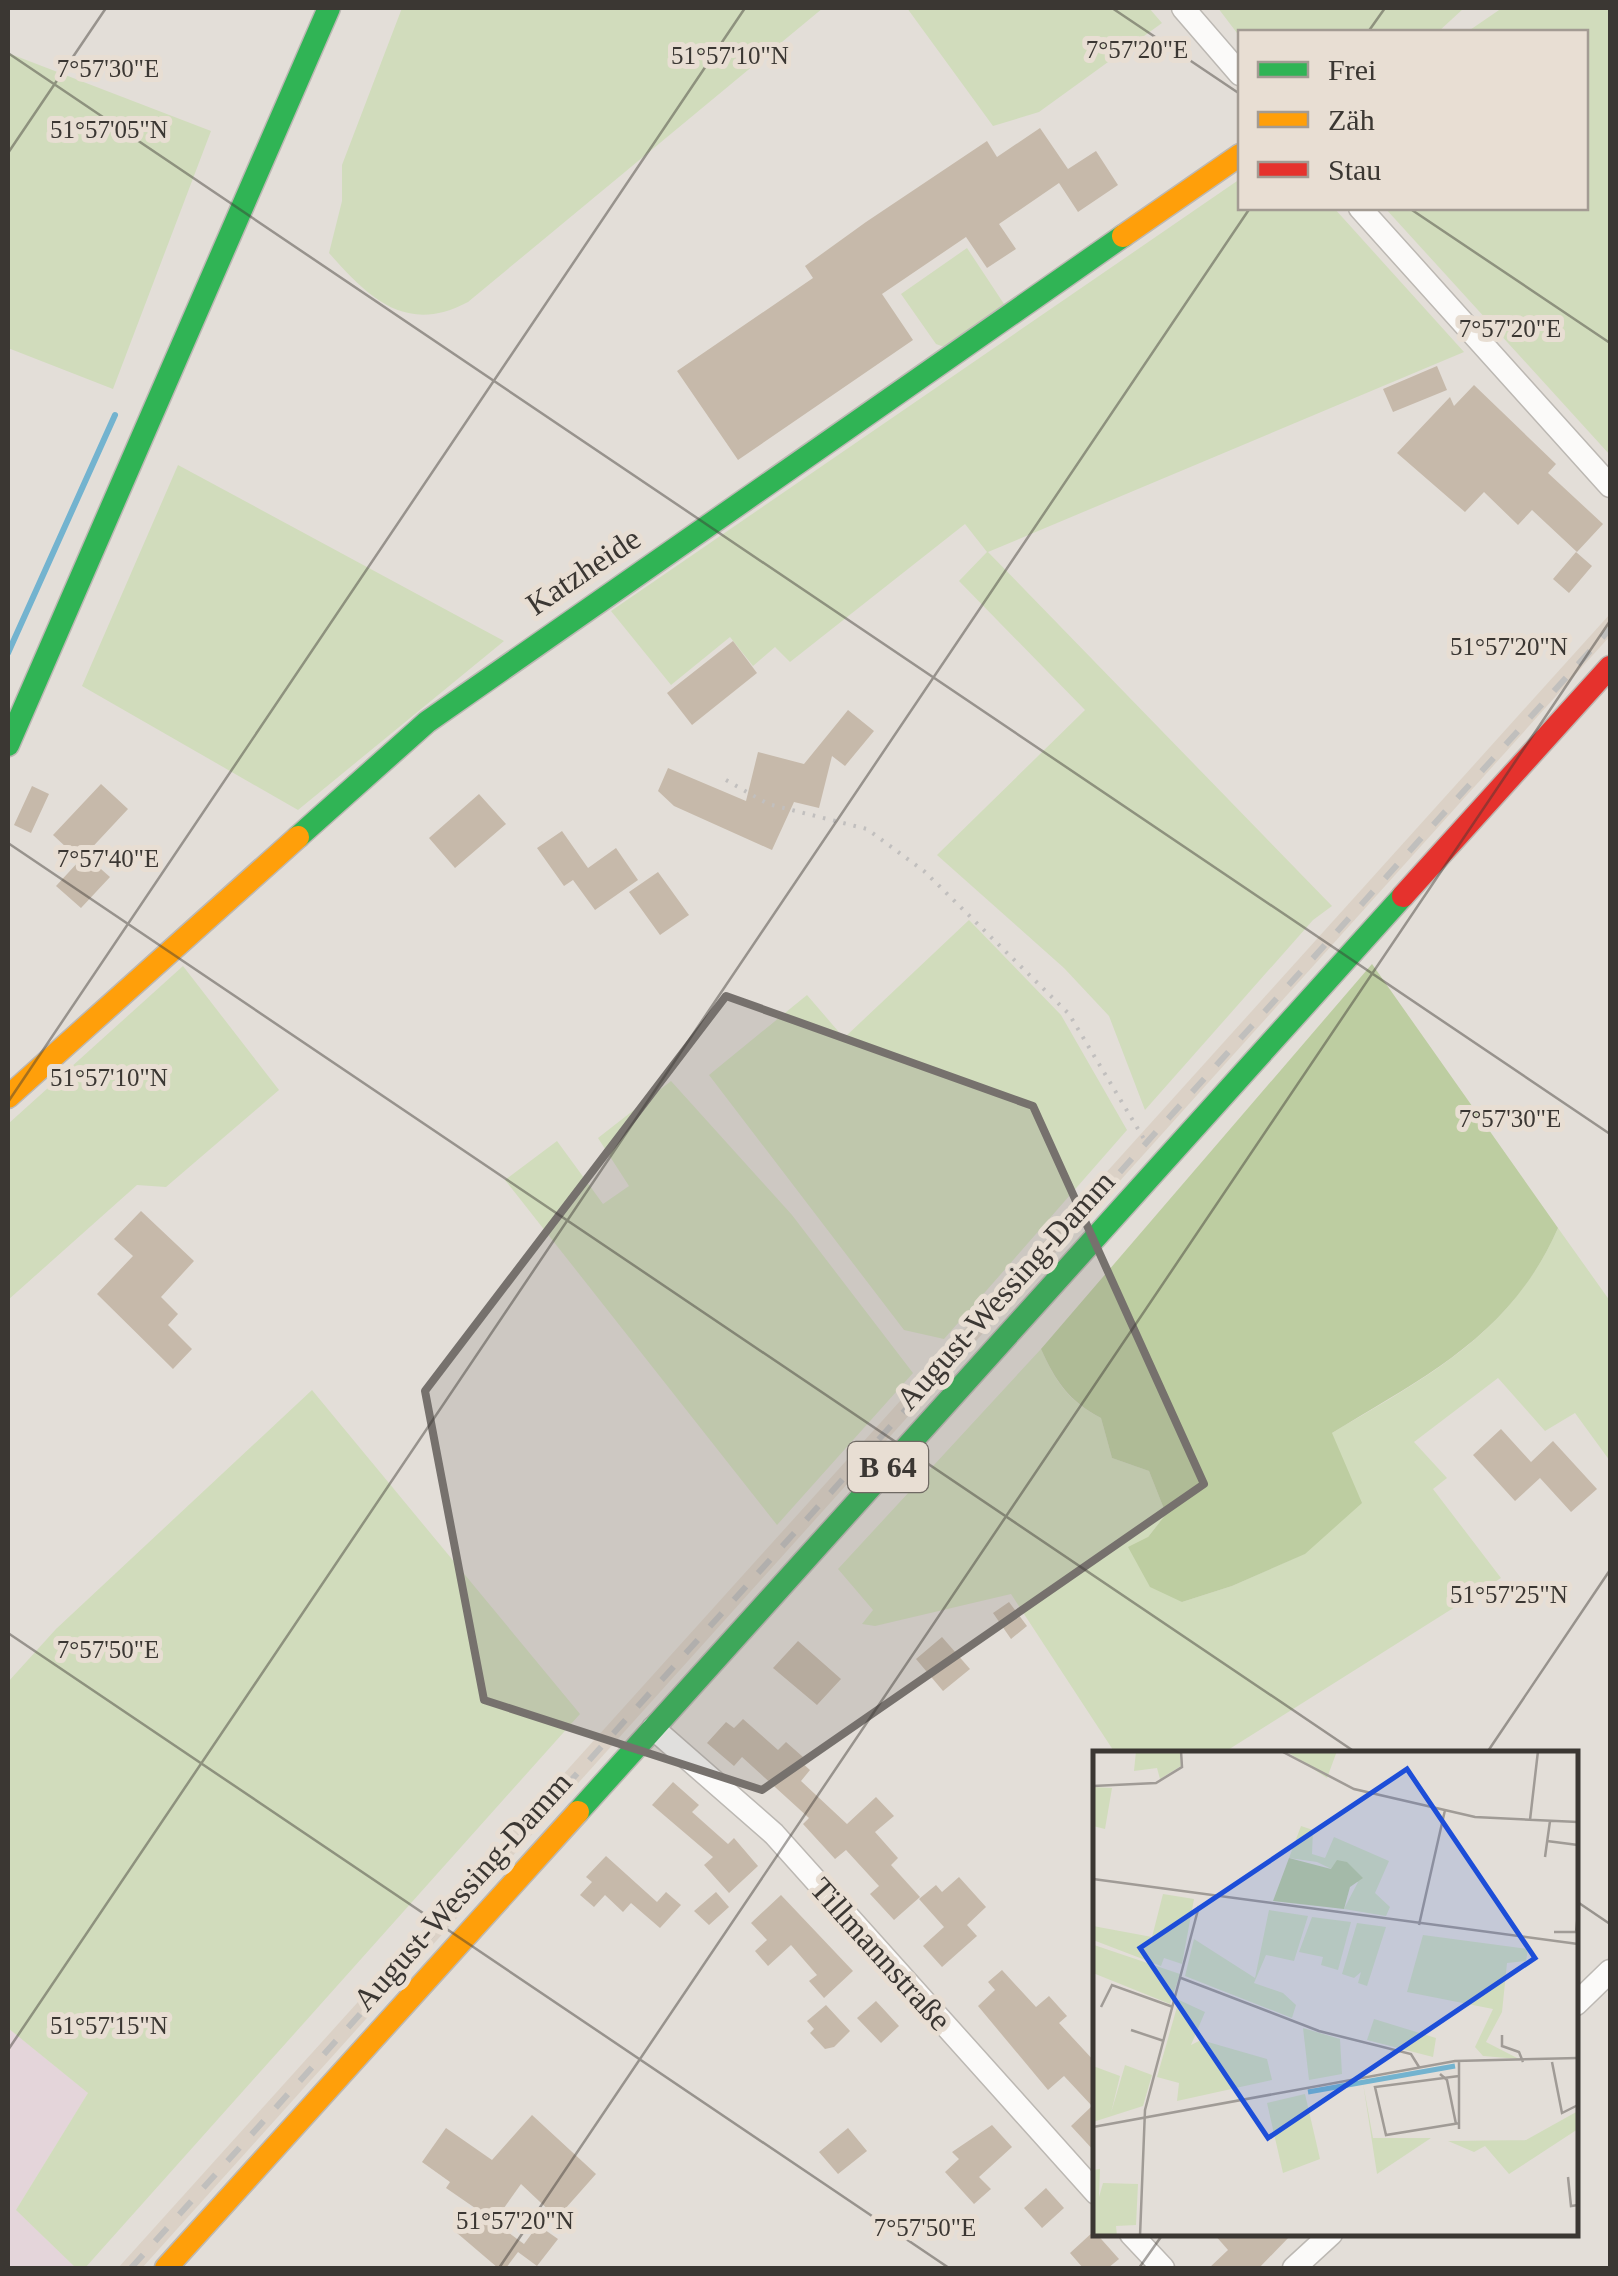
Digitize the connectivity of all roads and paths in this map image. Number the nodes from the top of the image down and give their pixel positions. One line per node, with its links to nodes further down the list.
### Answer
1 (329, 8): 8 (street)
2 (1183, 8): 3 (street)
3 (1238, 72)
4 (1238, 156): 10 (street, Katzheide)
5 (1362, 210): 6 (street)
6 (1610, 486)
7 (1610, 667): 12 (street, August-Wessing-Damm / B 64)
8 (8, 745)
9 (726, 780): 11 (path)
10 (8, 1097)
11 (1139, 1132)
12 (652, 1728): 15 (street, Tillmannstraße); 18 (street, August-Wessing-Damm / B 64)
13 (1610, 1971): 14 (street)
14 (1578, 2002)
15 (1093, 2191)
16 (1133, 2236): 19 (street)
17 (1329, 2236): 20 (street)
18 (166, 2268)
19 (1163, 2268)
20 (1294, 2268)

